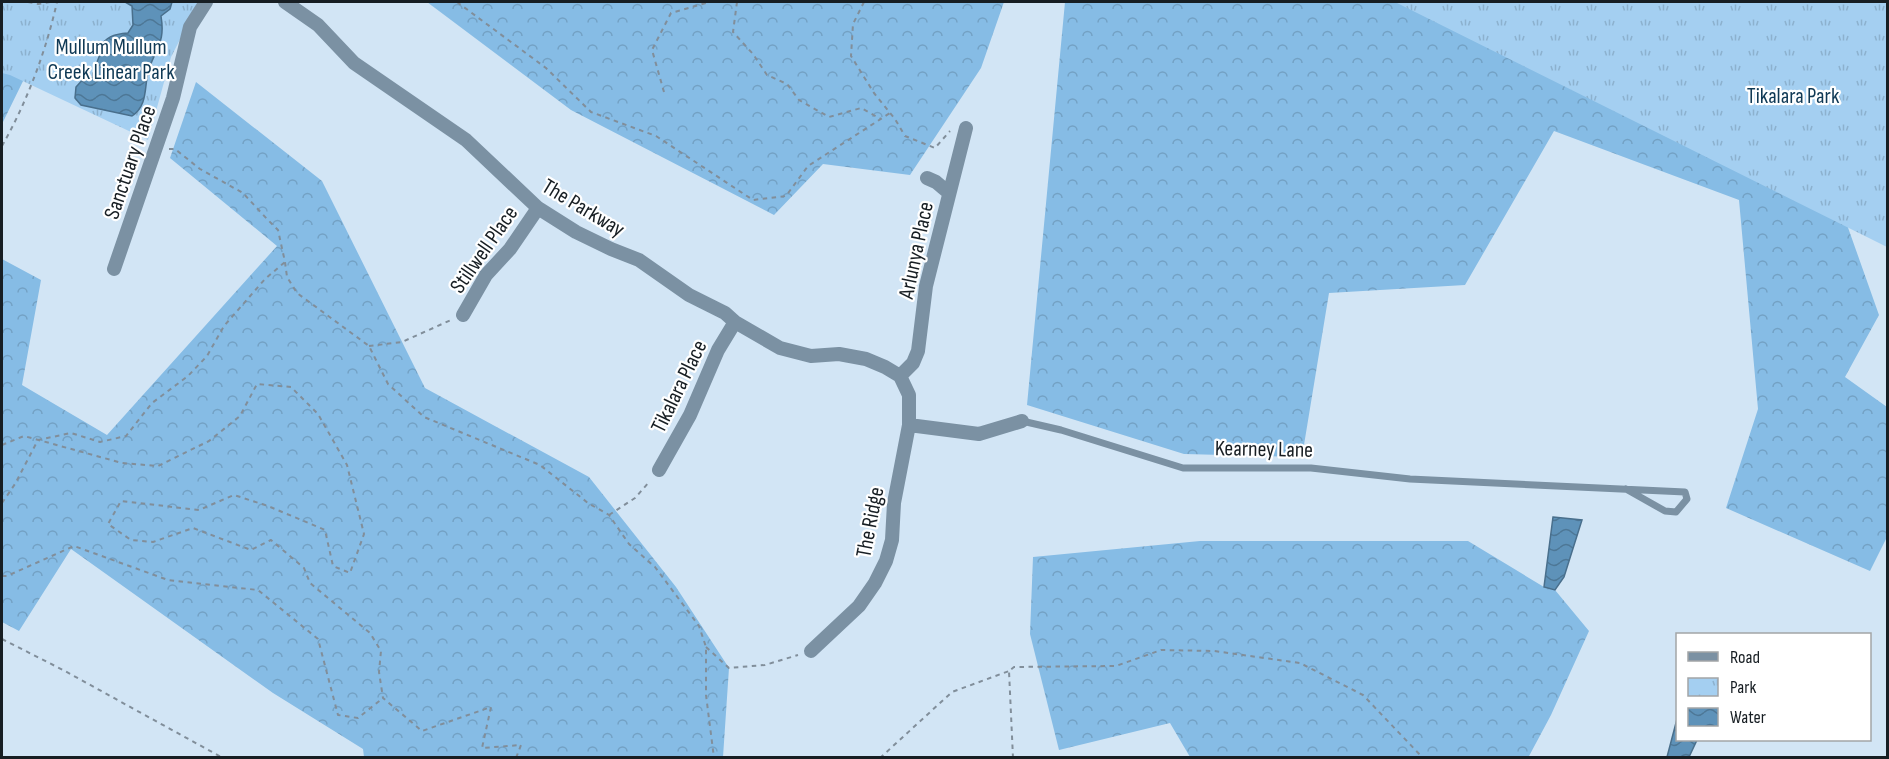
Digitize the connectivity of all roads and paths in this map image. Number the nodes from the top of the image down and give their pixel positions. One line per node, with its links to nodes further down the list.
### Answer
1 (28, 2): 2 (path)
2 (51, 2)
3 (57, 2): 14 (path)
4 (206, 2): 15 (street, Sanctuary Place)
5 (285, 2): 18 (street, The Parkway)
6 (457, 2): 12 (path)
7 (709, 2): 10 (path)
8 (737, 2): 12 (path)
9 (864, 2): 11 (path)
10 (664, 92)
11 (890, 113): 12 (path); 13 (path)
12 (881, 119)
13 (966, 128): 17 (street, Arlunya Place)
14 (2, 146)
15 (155, 150): 19 (path); 20 (street, Sanctuary Place)
16 (927, 178): 17 (street)
17 (948, 193): 24 (street, Arlunya Place)
18 (538, 208): 21 (street, Stillwell Place); 22 (street, The Parkway)
19 (285, 262): 23 (path); 27 (path)
20 (114, 269)
21 (463, 315): 23 (path)
22 (735, 322): 24 (street, The Parkway); 29 (street, Tikalara Place)
23 (369, 346): 32 (path)
24 (900, 376): 26 (street, The Ridge)
25 (1022, 421): 26 (street, Kearney Lane); 30 (lane, Kearney Lane)
26 (909, 425): 36 (street, The Ridge)
27 (38, 440): 28 (path); 31 (path); 38 (path)
28 (2, 445)
29 (659, 470): 32 (path)
30 (1626, 489): 30 (lane, Kearney Lane)
31 (2, 503)
32 (609, 515): 35 (path)
33 (2, 576): 38 (path)
34 (2, 639): 39 (path)
35 (706, 646): 36 (path); 41 (path)
36 (811, 651)
37 (1009, 670): 42 (path); 43 (path); 44 (path)
38 (383, 698): 40 (path)
39 (223, 758)
40 (516, 758)
41 (714, 758)
42 (880, 758)
43 (1013, 758)
44 (1423, 758)

